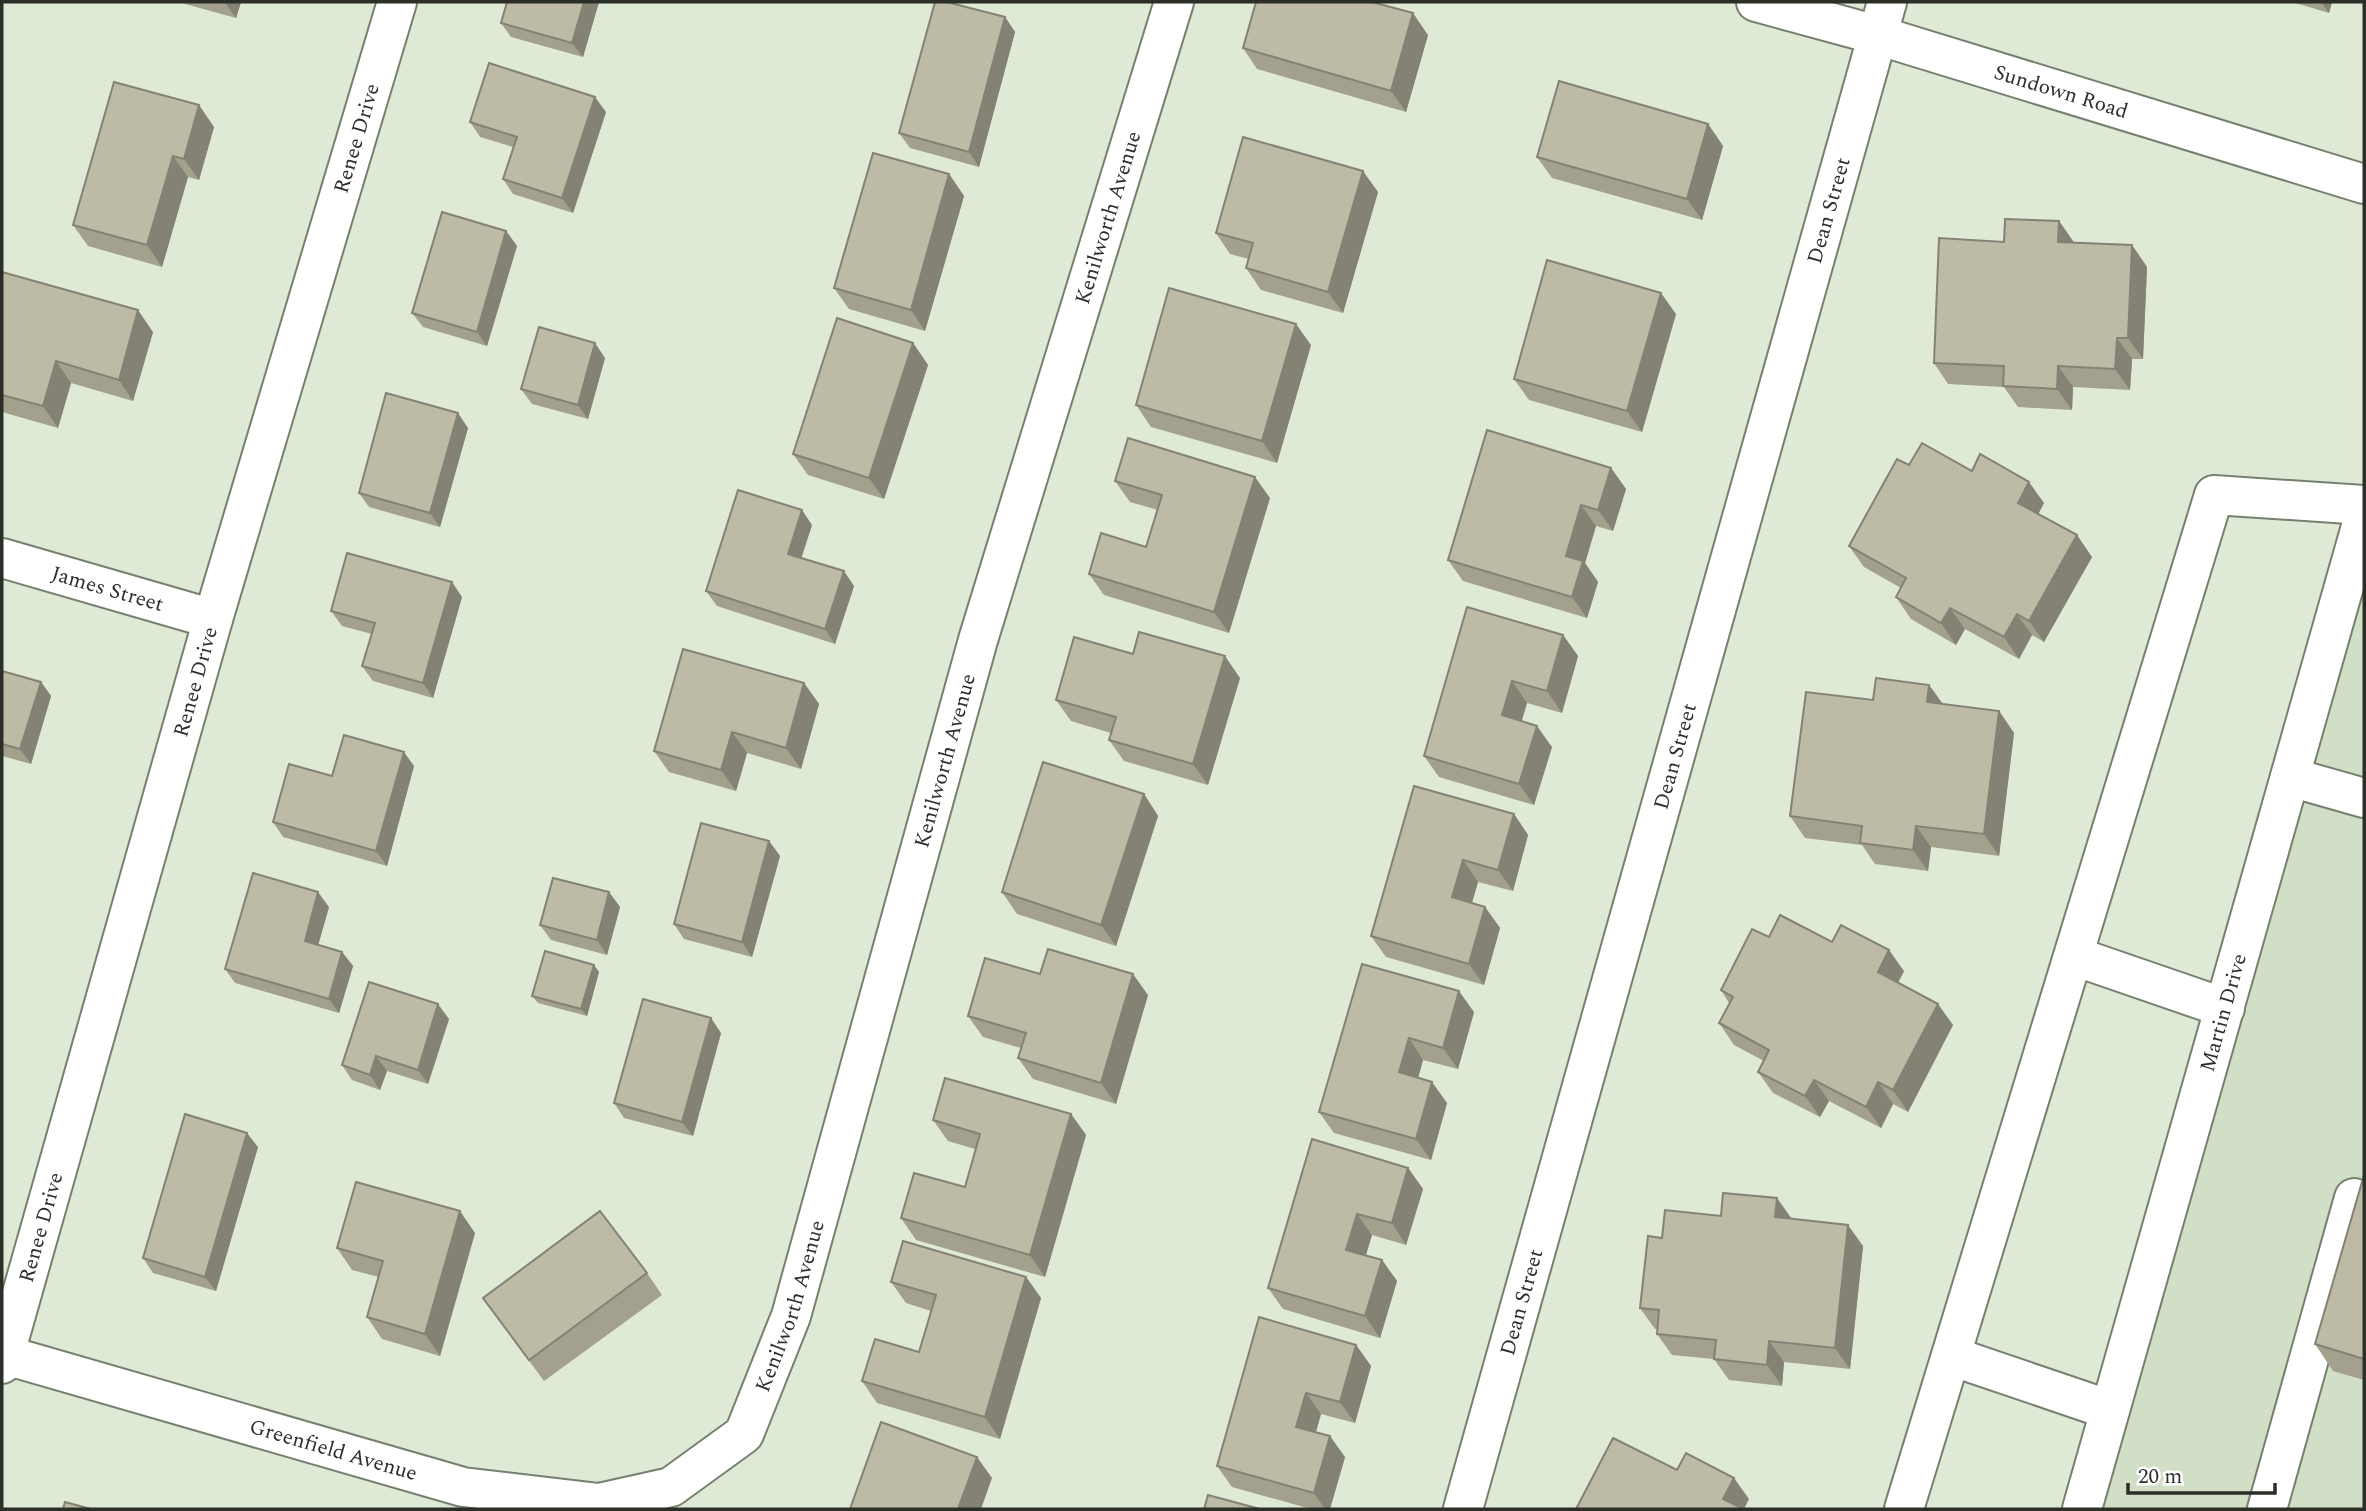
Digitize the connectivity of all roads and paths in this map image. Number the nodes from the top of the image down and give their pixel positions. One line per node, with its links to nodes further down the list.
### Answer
1 (397, 2): 9 (street, Renee Drive)
2 (1174, 2): 18 (street, Kenilworth Avenue)
3 (1756, 2): 4 (street, Sundown Road)
4 (1882, 18): 5 (street, Sundown Road); 19 (street, Dean Street)
5 (2364, 184)
6 (2364, 505): 12 (street)
7 (2364, 516): 10 (street, Martin Drive)
8 (2, 558): 9 (street, James Street)
9 (213, 619): 16 (street, Renee Drive)
10 (2290, 777): 11 (street); 13 (street, Martin Drive)
11 (2364, 798)
12 (2074, 956): 13 (street); 15 (street)
13 (2225, 1008): 17 (street, Martin Drive)
14 (2354, 1198): 22 (street)
15 (1951, 1356): 17 (street); 20 (street)
16 (3, 1357): 18 (street, Greenfield Avenue)
17 (2110, 1410): 21 (street, Martin Drive)
18 (671, 1487)
19 (1463, 1509)
20 (1904, 1509)
21 (2082, 1509)
22 (2267, 1509)

